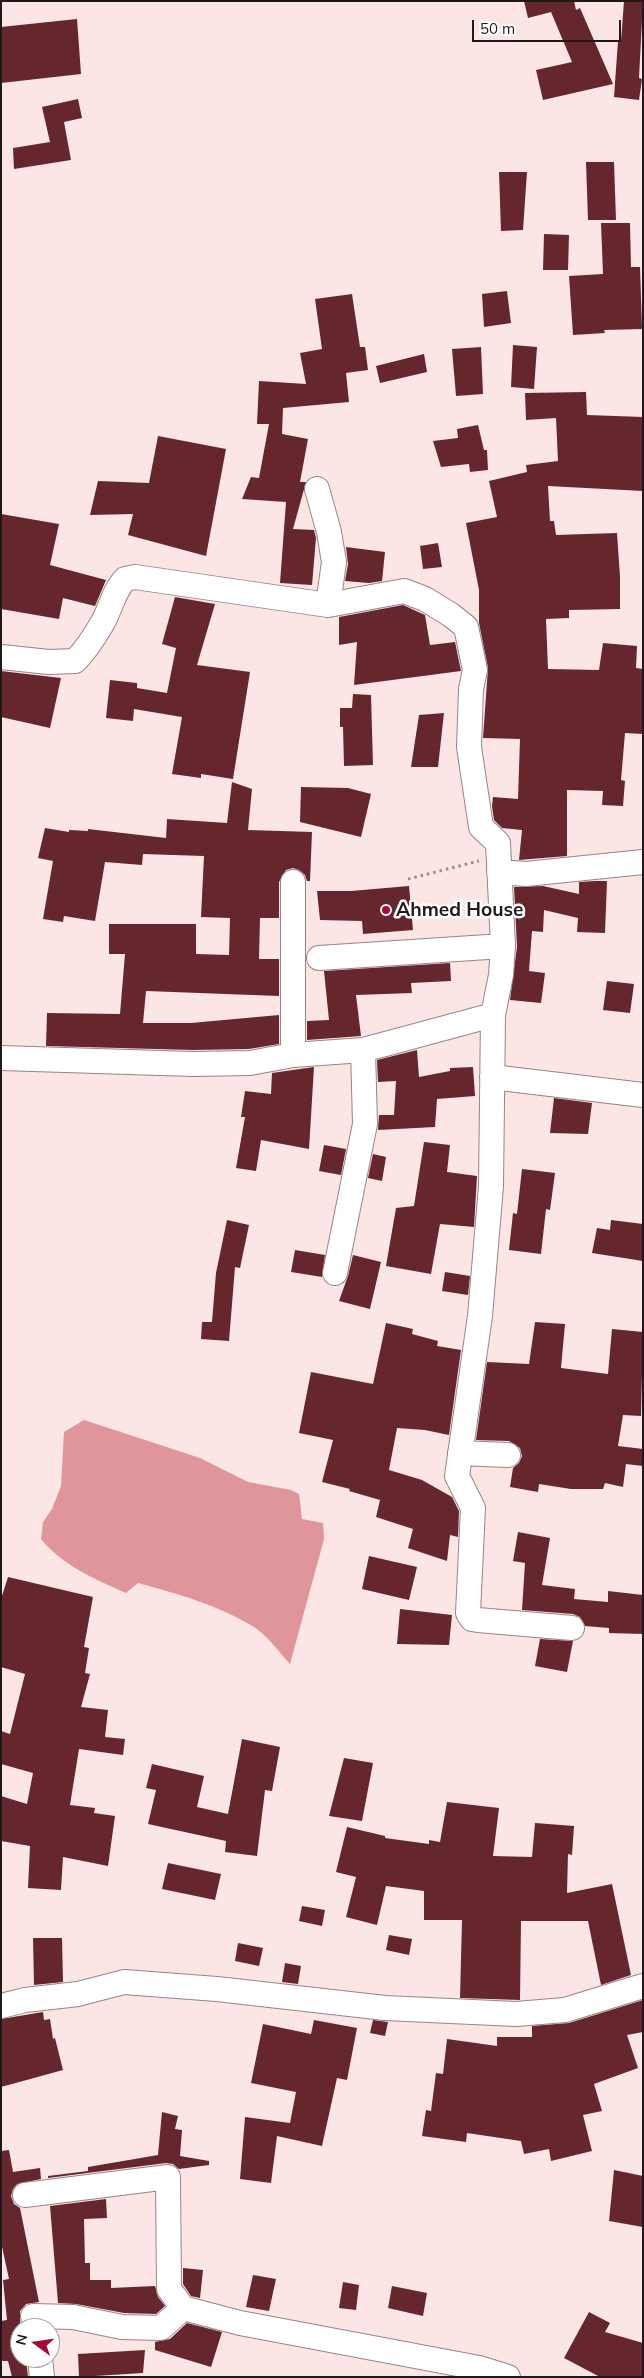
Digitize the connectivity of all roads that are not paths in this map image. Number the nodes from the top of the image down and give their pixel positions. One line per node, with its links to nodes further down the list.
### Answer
1 (317, 489): 2 (street)
2 (328, 604): 3 (street); 5 (street)
3 (1, 656)
4 (643, 862): 5 (street)
5 (493, 865): 7 (street)
6 (294, 882): 11 (street)
7 (503, 946): 8 (street); 9 (street)
8 (319, 958)
9 (493, 1015): 10 (street); 13 (street)
10 (363, 1050): 11 (street); 15 (street)
11 (293, 1054): 12 (street)
12 (1, 1058)
13 (492, 1076): 14 (street); 16 (street)
14 (643, 1095)
15 (335, 1273)
16 (460, 1453): 17 (street); 18 (street)
17 (508, 1455)
18 (572, 1628)
19 (643, 1986): 20 (street)
20 (1, 2006)
21 (25, 2195): 22 (street)
22 (183, 2308): 23 (street); 24 (street)
23 (33, 2318)
24 (479, 2372): 25 (street)
25 (508, 2377)

